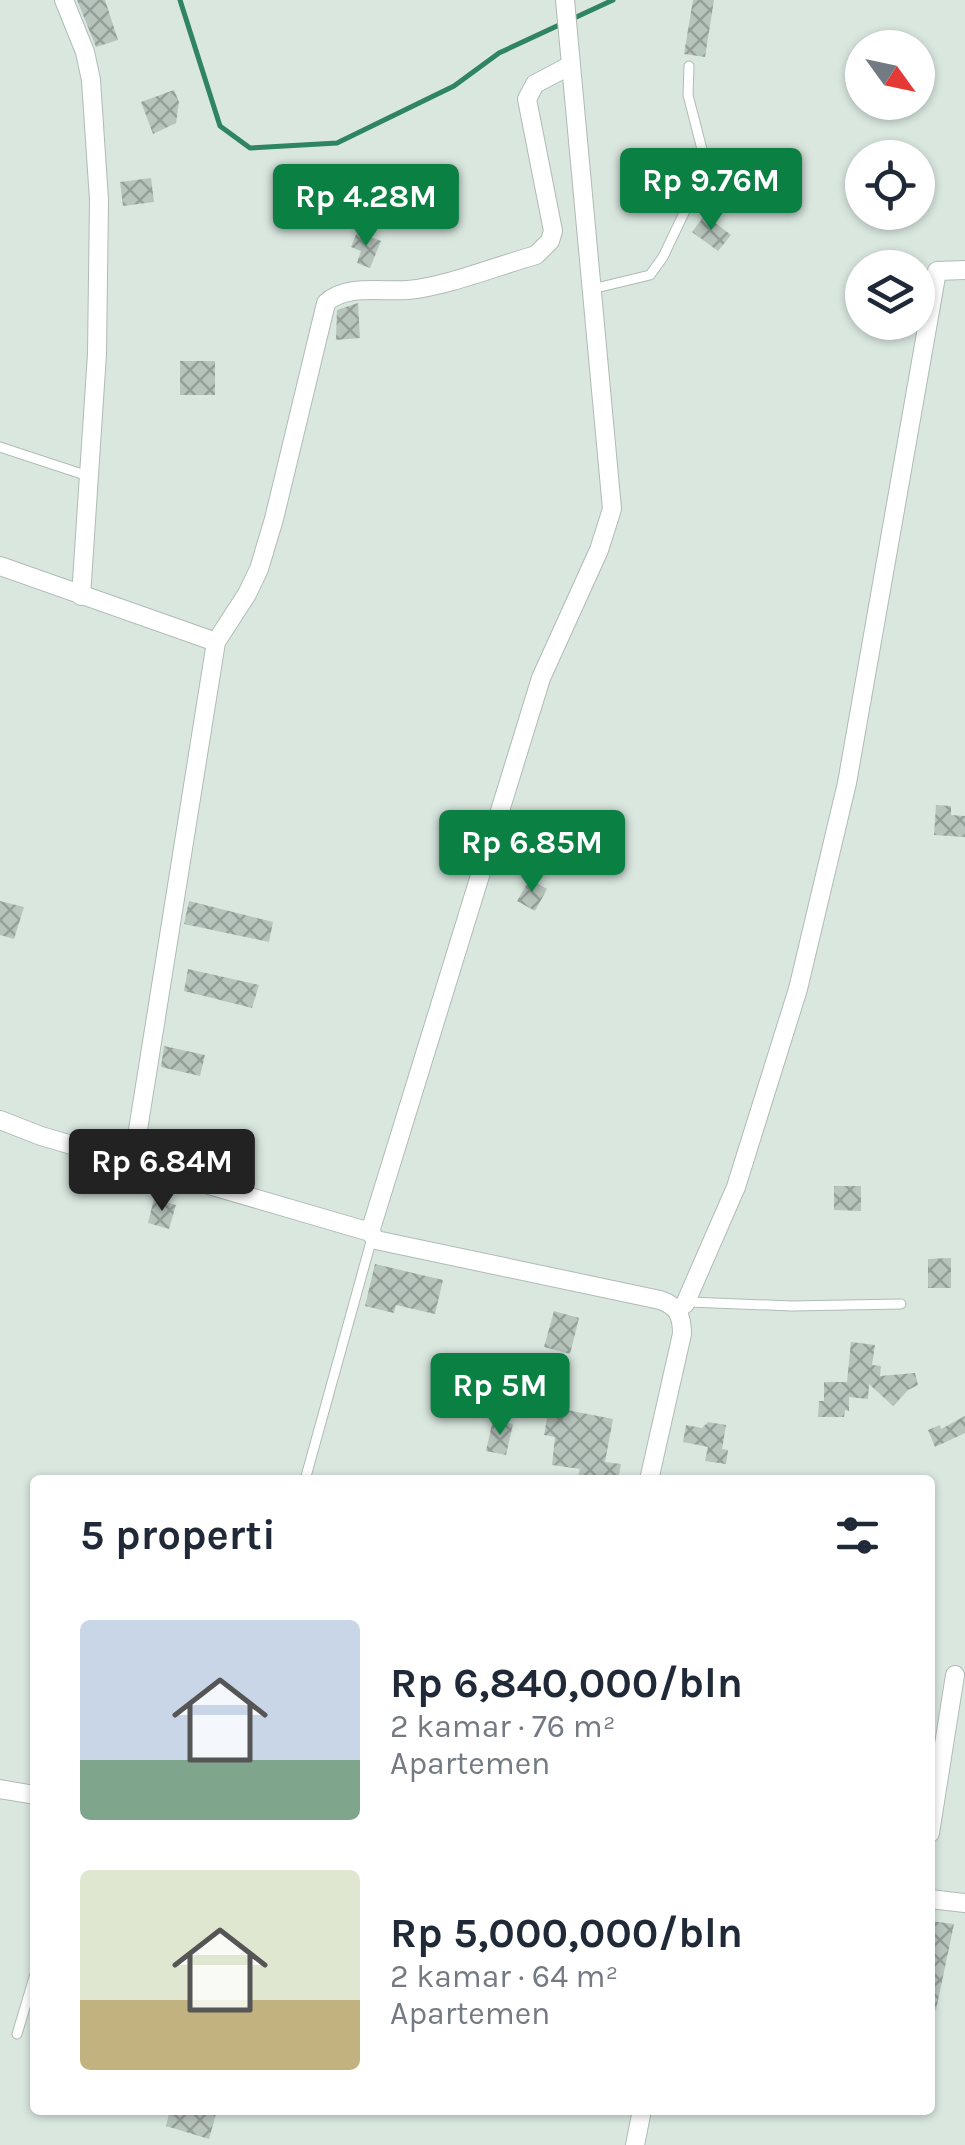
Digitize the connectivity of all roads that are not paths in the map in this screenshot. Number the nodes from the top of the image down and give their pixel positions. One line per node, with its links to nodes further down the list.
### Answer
1 (64, 0): 8 (street)
2 (566, 5): 3 (street)
3 (570, 57): 6 (street); 11 (street)
4 (690, 66): 6 (lane)
5 (965, 270): 16 (street)
6 (592, 289): 14 (street)
7 (0, 447): 8 (lane)
8 (90, 477): 10 (street)
9 (0, 566): 10 (street)
10 (81, 596): 11 (street)
11 (216, 642): 13 (street)
12 (0, 1120): 13 (street)
13 (132, 1161): 14 (street)
14 (371, 1235): 16 (street); 17 (lane)
15 (901, 1304): 16 (lane)
16 (681, 1307): 18 (street)
17 (305, 1475)
18 (650, 1475)
19 (955, 1675): 22 (street)
20 (0, 1789): 21 (street)
21 (30, 1795)
22 (935, 1801)
23 (935, 1900): 24 (street)
24 (965, 1903)
25 (30, 1991): 26 (lane)
26 (17, 2034)
27 (641, 2115): 28 (street)
28 (635, 2145)

